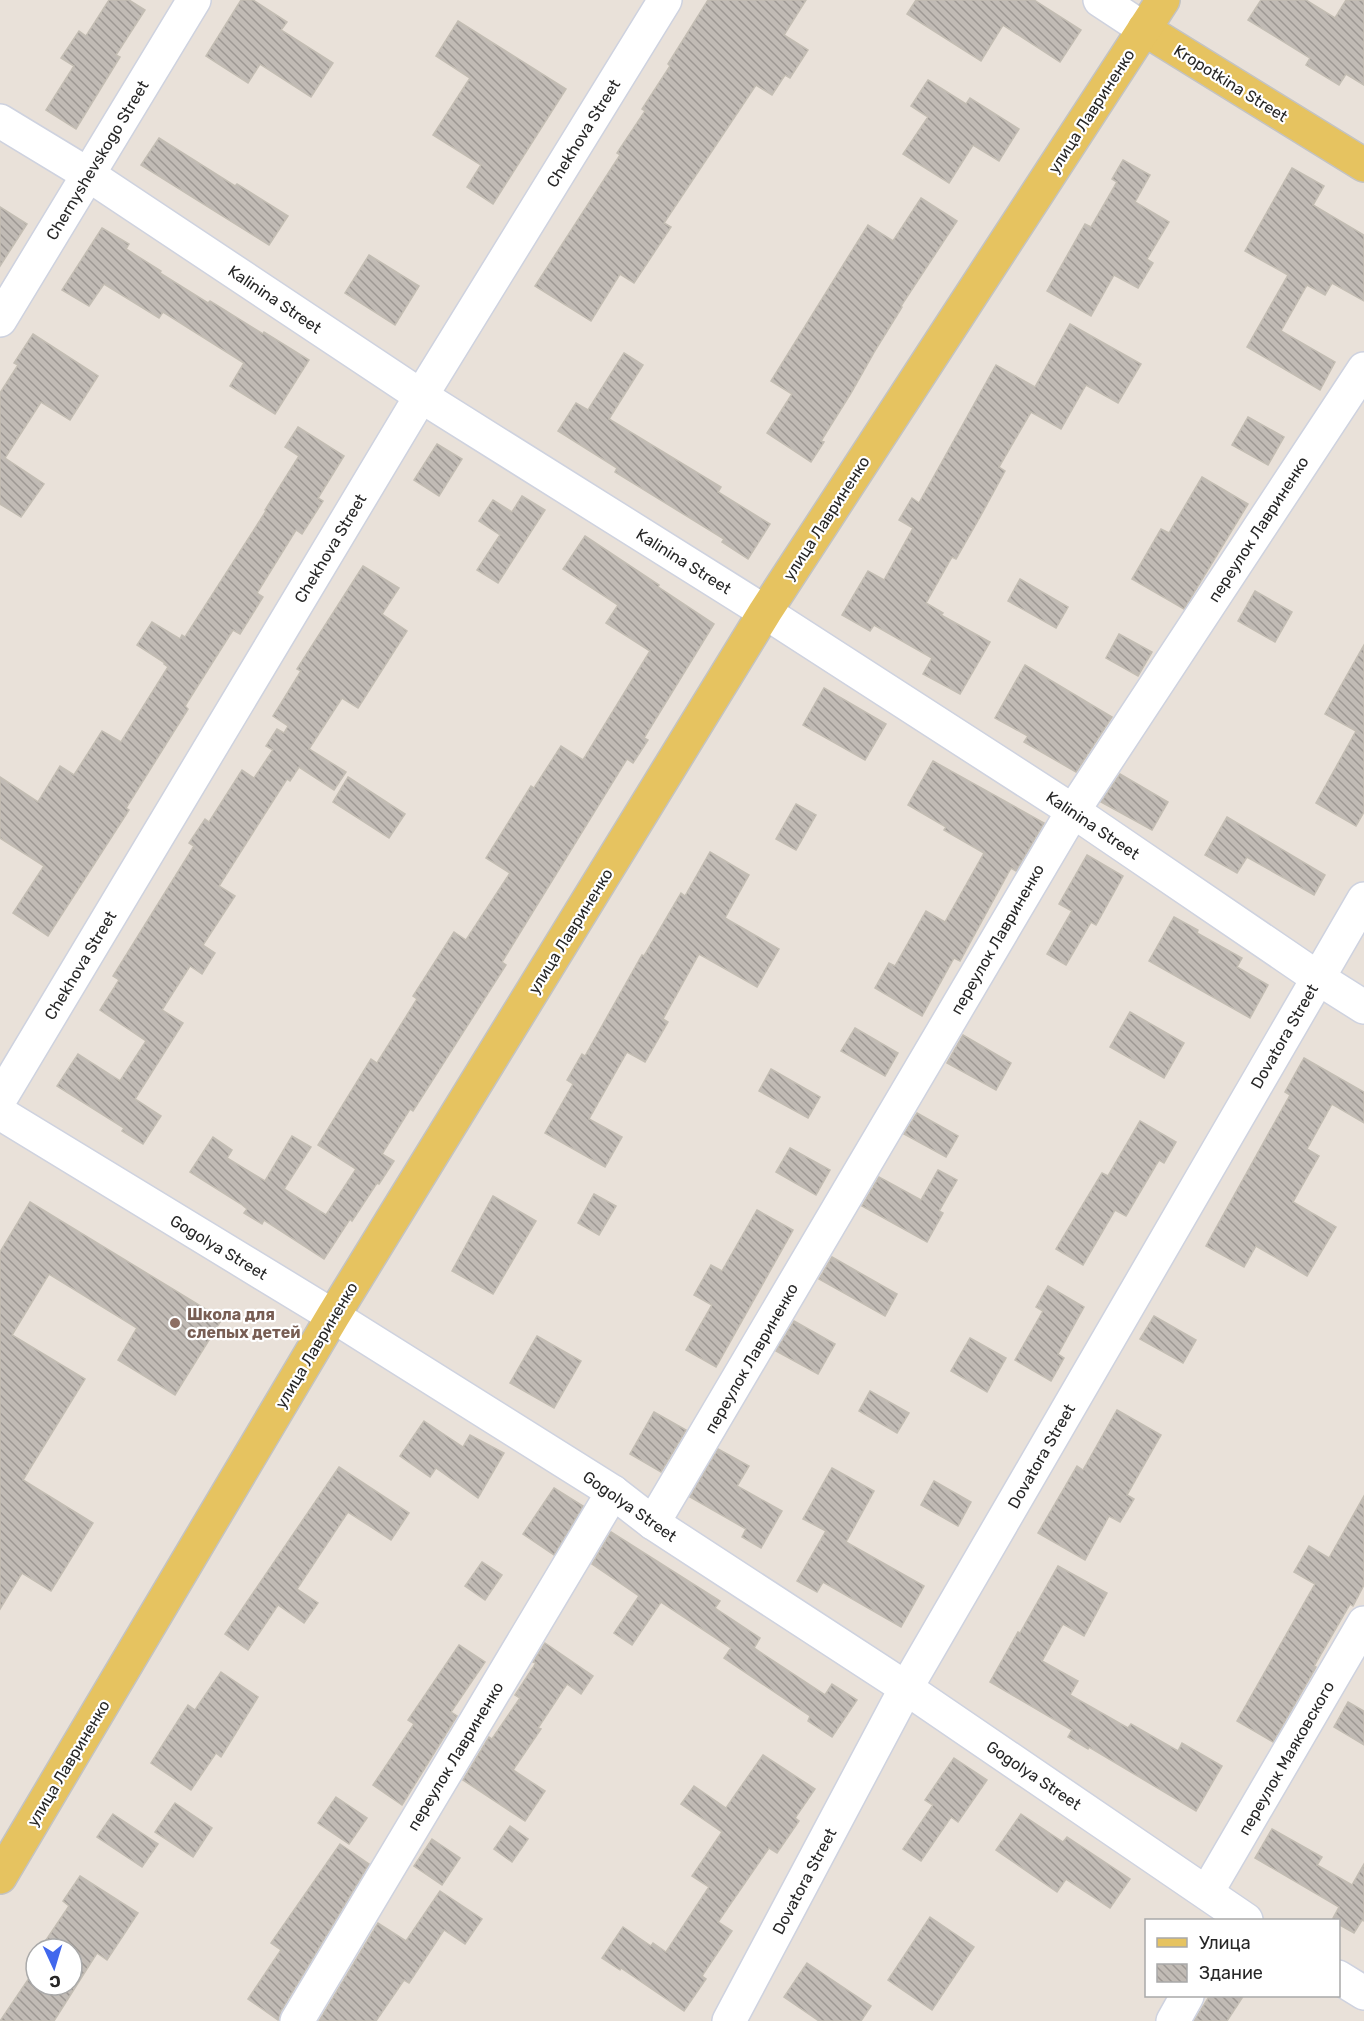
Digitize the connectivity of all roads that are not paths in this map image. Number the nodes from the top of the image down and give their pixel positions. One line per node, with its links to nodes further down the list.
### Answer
1 (194, 0): 8 (street, Chernyshevskogo Street)
2 (665, 0): 11 (street, Chekhova Street)
3 (1100, 0): 5 (street, Kropotkina Street)
4 (1163, 0): 5 (main road, улица Лавриненко)
5 (1144, 29): 7 (main road, Kropotkina Street); 12 (main road, улица Лавриненко)
6 (0, 121): 8 (street, Kalinina Street)
7 (1364, 165)
8 (89, 175): 9 (street, Chernyshevskogo Street); 11 (street, Kalinina Street)
9 (0, 320)
10 (1364, 369): 13 (street, переулок Лавриненко)
11 (421, 396): 12 (street, Kalinina Street); 17 (street, Chekhova Street)
12 (765, 612): 13 (street, Kalinina Street); 19 (main road, улица Лавриненко)
13 (1073, 811): 15 (street, Kalinina Street); 21 (street, переулок Лавриненко)
14 (1364, 898): 15 (street, Dovatora Street)
15 (1318, 978): 16 (street, Kalinina Street); 23 (street, Dovatora Street)
16 (1364, 1008)
17 (0, 1099)
18 (0, 1113): 19 (street, Gogolya Street)
19 (333, 1316): 20 (street, Gogolya Street); 24 (main road, улица Лавриненко)
20 (613, 1492): 21 (street, Gogolya Street); 30 (street, переулок Лавриненко)
21 (653, 1523): 23 (street, Gogolya Street)
22 (1364, 1623): 25 (street, переулок Маяковского)
23 (906, 1688): 25 (street, Gogolya Street); 31 (street, Dovatora Street)
24 (0, 1877)
25 (1208, 1892): 26 (street, Gogolya Street)
26 (1236, 1918)
27 (1340, 1978): 28 (street)
28 (1364, 1993)
29 (1186, 1997): 32 (street)
30 (297, 2021)
31 (729, 2021)
32 (1173, 2021)

